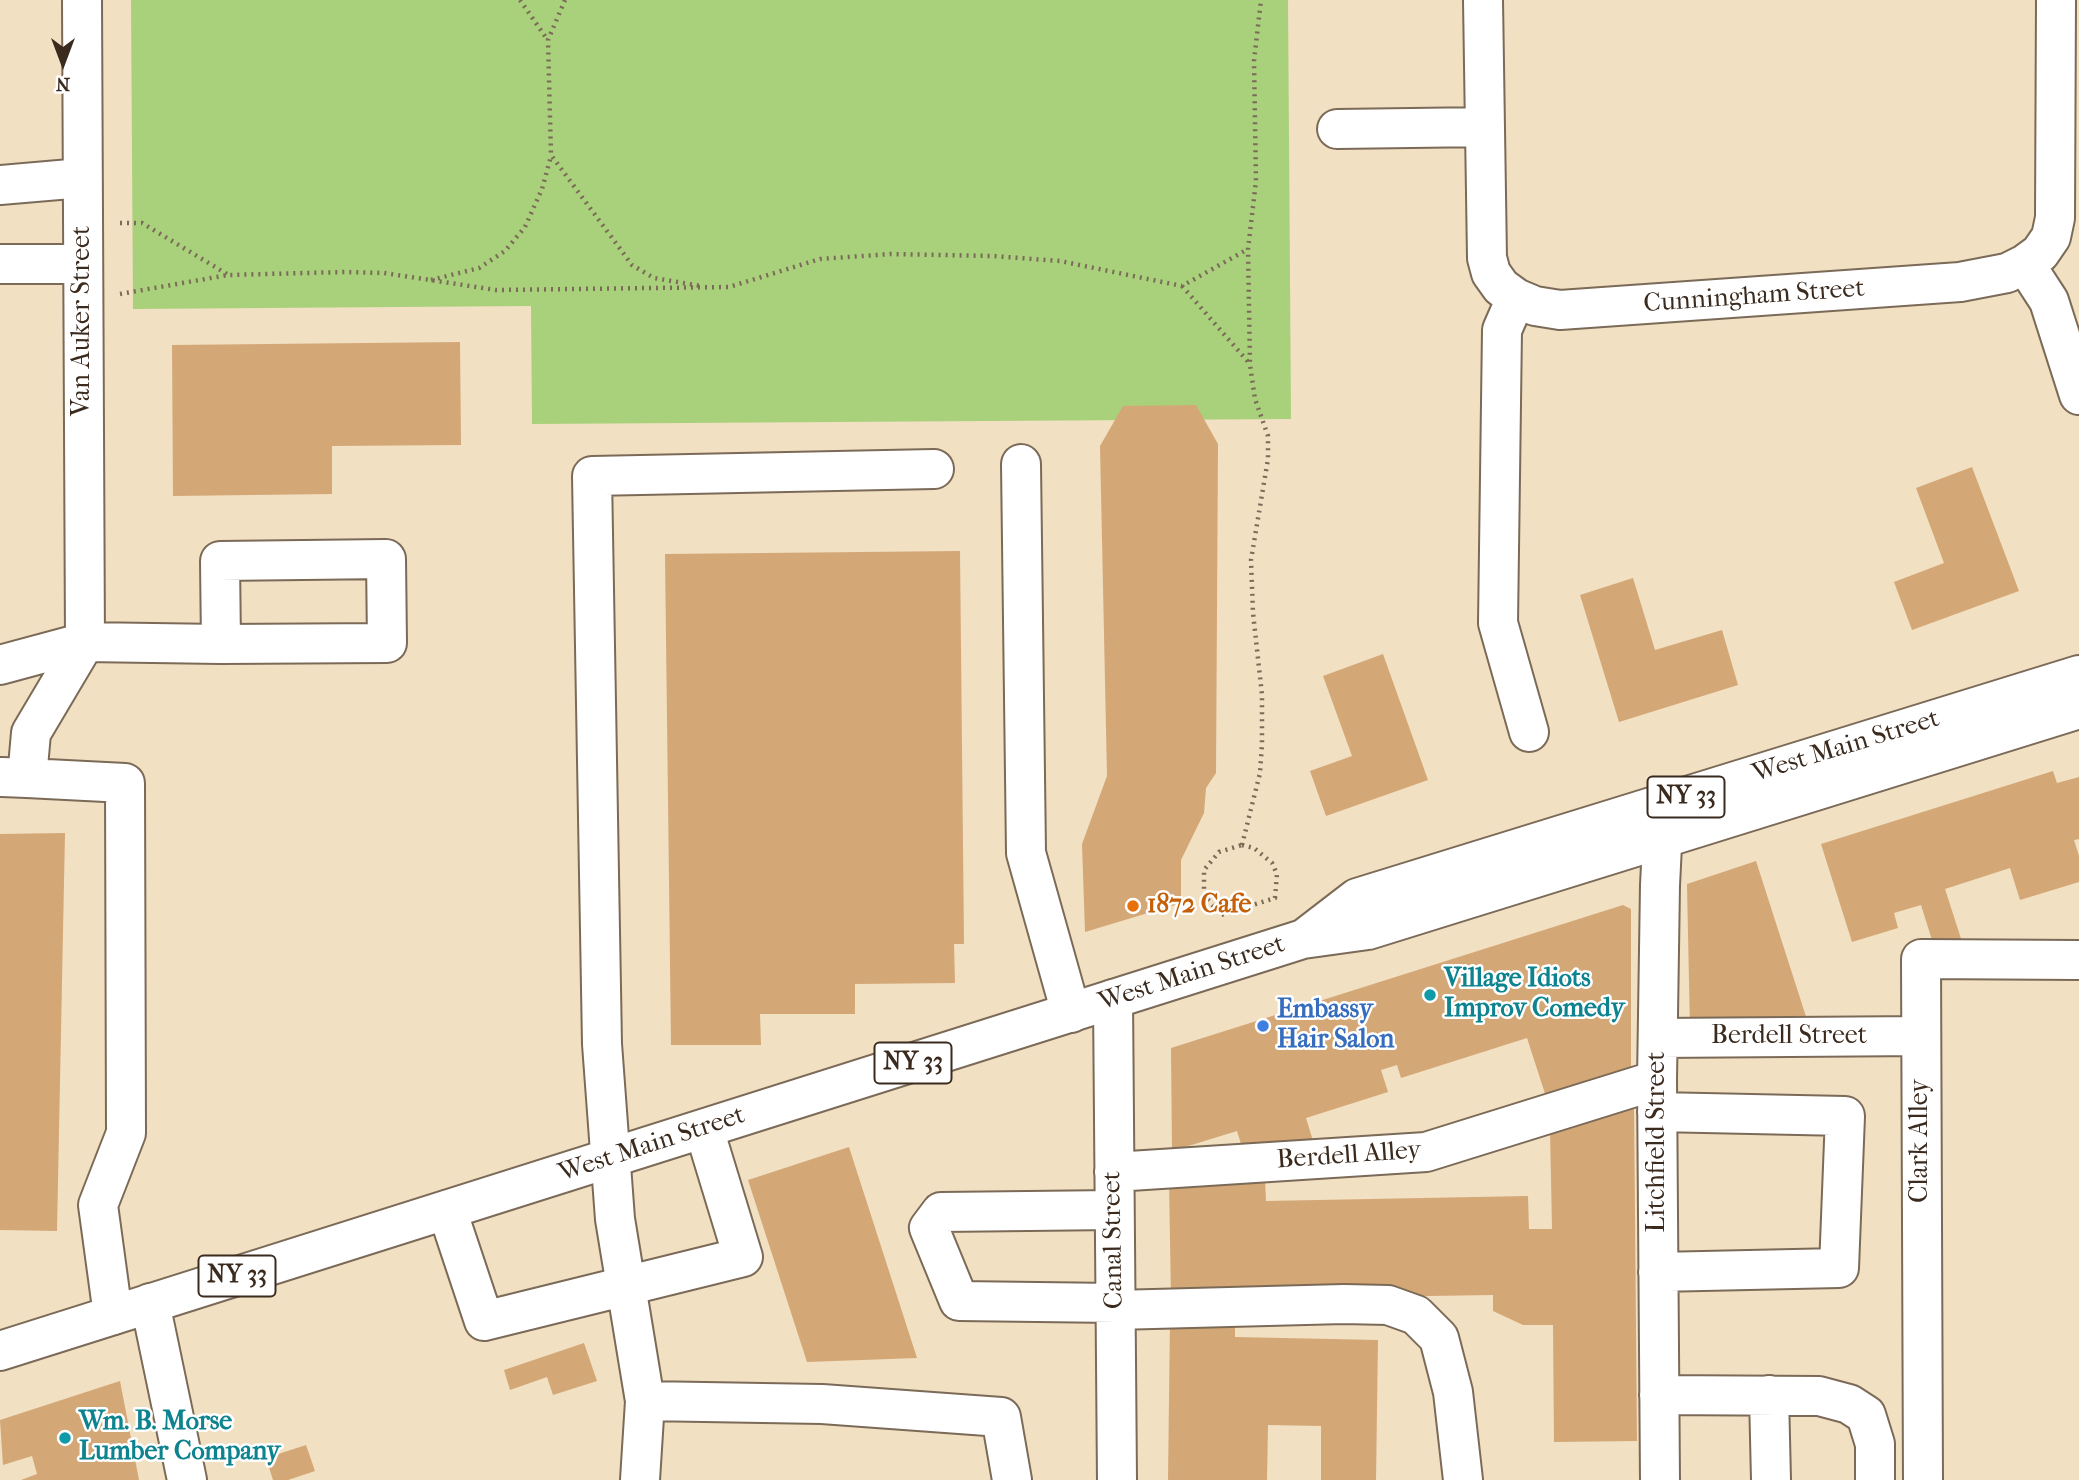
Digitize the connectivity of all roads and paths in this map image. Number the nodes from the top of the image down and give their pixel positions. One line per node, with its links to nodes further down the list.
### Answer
1 (82, 0): 11 (street, Van Auker Street)
2 (520, 0): 7 (path)
3 (565, 0): 7 (path)
4 (1483, 0): 8 (street, Cunningham Street)
5 (2056, 0): 16 (street, Cunningham Street)
6 (1260, 1): 14 (path)
7 (548, 40): 10 (path)
8 (1485, 127): 9 (street); 22 (street, Cunningham Street)
9 (1337, 129)
10 (551, 155): 19 (path); 21 (path)
11 (82, 178): 12 (street); 13 (street, Van Auker Street)
12 (0, 185)
13 (83, 222): 17 (path); 18 (street, Van Auker Street)
14 (1248, 249): 20 (path); 24 (path)
15 (0, 264): 18 (street)
16 (2025, 264): 22 (street, Cunningham Street); 23 (street)
17 (228, 275): 18 (path); 19 (path)
18 (83, 279): 28 (street, Van Auker Street)
19 (428, 280): 21 (path)
20 (1182, 286): 21 (path); 24 (path)
21 (712, 288)
22 (1516, 298): 33 (street)
23 (2064, 302): 25 (street)
24 (1250, 365): 36 (path)
25 (2079, 396)
26 (1021, 464): 39 (street)
27 (934, 469): 44 (street)
28 (85, 642): 29 (street); 30 (street); 34 (street)
29 (221, 644): 29 (street)
30 (0, 665)
31 (2079, 675): 35 (street, West Main Street / NY 33)
32 (2079, 709): 35 (street, West Main Street / NY 33)
33 (1529, 732)
34 (13, 778): 52 (street)
35 (1663, 821): 38 (street, West Main Street / NY 33); 41 (street, Litchfield Street)
36 (1242, 845): 36 (path)
37 (2079, 960): 40 (street, Clark Alley)
38 (1113, 999): 39 (street, West Main Street / NY 33); 45 (street, Canal Street)
39 (1071, 1013): 43 (street, West Main Street / NY 33)
40 (1921, 1036): 41 (street, Berdell Street); 65 (street, Clark Alley)
41 (1658, 1038): 42 (street, Litchfield Street)
42 (1657, 1096): 45 (street, Berdell Alley); 48 (street, Litchfield Street); 48 (street, Berdell Alley)
43 (704, 1129): 44 (street, West Main Street / NY 33); 49 (street)
44 (610, 1159): 46 (street, West Main Street / NY 33); 49 (street)
45 (1114, 1172): 47 (street, Canal Street)
46 (447, 1210): 49 (street); 50 (street, West Main Street / NY 33)
47 (1114, 1210): 51 (street, Canal Street); 51 (street)
48 (1658, 1272): 54 (street, Litchfield Street)
49 (626, 1286): 56 (street)
50 (150, 1303): 52 (street, West Main Street / NY 33); 57 (street)
51 (1115, 1307): 60 (street, Canal Street); 61 (street)
52 (113, 1315): 53 (street, West Main Street / NY 33)
53 (0, 1351)
54 (1659, 1395): 55 (street); 62 (street, Litchfield Street)
55 (1769, 1395): 63 (street); 64 (street)
56 (645, 1401): 58 (street); 59 (street)
57 (187, 1480)
58 (640, 1480)
59 (1012, 1480)
60 (1117, 1480)
61 (1463, 1480)
62 (1660, 1480)
63 (1770, 1480)
64 (1875, 1480)
65 (1923, 1480)

